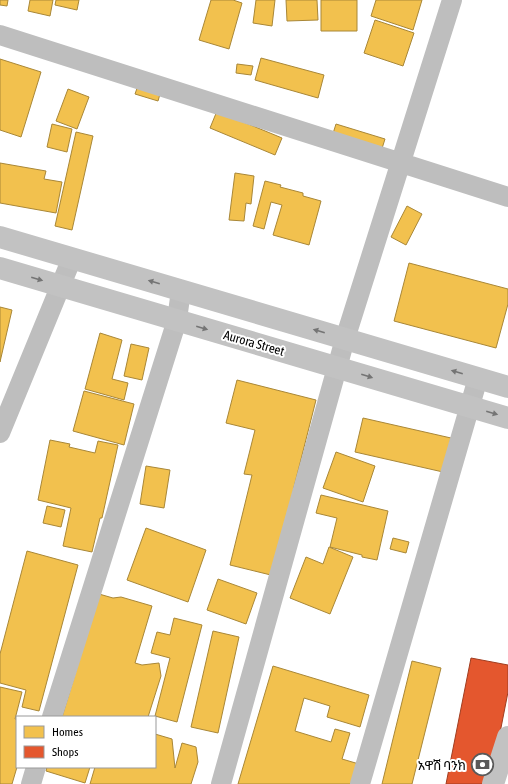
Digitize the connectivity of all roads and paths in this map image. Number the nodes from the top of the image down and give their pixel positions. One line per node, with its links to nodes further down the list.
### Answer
1 (452, 0): 3 (street)
2 (0, 35): 3 (street)
3 (401, 163): 4 (street); 11 (street)
4 (508, 197)
5 (0, 237): 6 (main road)
6 (72, 258): 8 (street); 9 (main road, one-way to 6)
7 (0, 268): 8 (main road, Aurora Street, one-way to 8)
8 (61, 286): 10 (main road, Aurora Street); 17 (street)
9 (181, 290): 10 (street); 11 (main road, one-way to 9)
10 (177, 320): 12 (main road, Aurora Street, one-way to 12); 18 (street)
11 (345, 339): 12 (street); 13 (main road, one-way to 11)
12 (338, 368): 15 (main road, Aurora Street, one-way to 15); 22 (street)
13 (478, 378): 14 (main road); 15 (street)
14 (508, 387)
15 (470, 407): 16 (main road, Aurora Street, one-way to 16); 23 (street)
16 (508, 418)
17 (0, 433)
18 (52, 716)
19 (508, 737): 24 (main road)
20 (36, 768): 21 (street)
21 (31, 784)
22 (221, 784)
23 (360, 784)
24 (493, 784)

